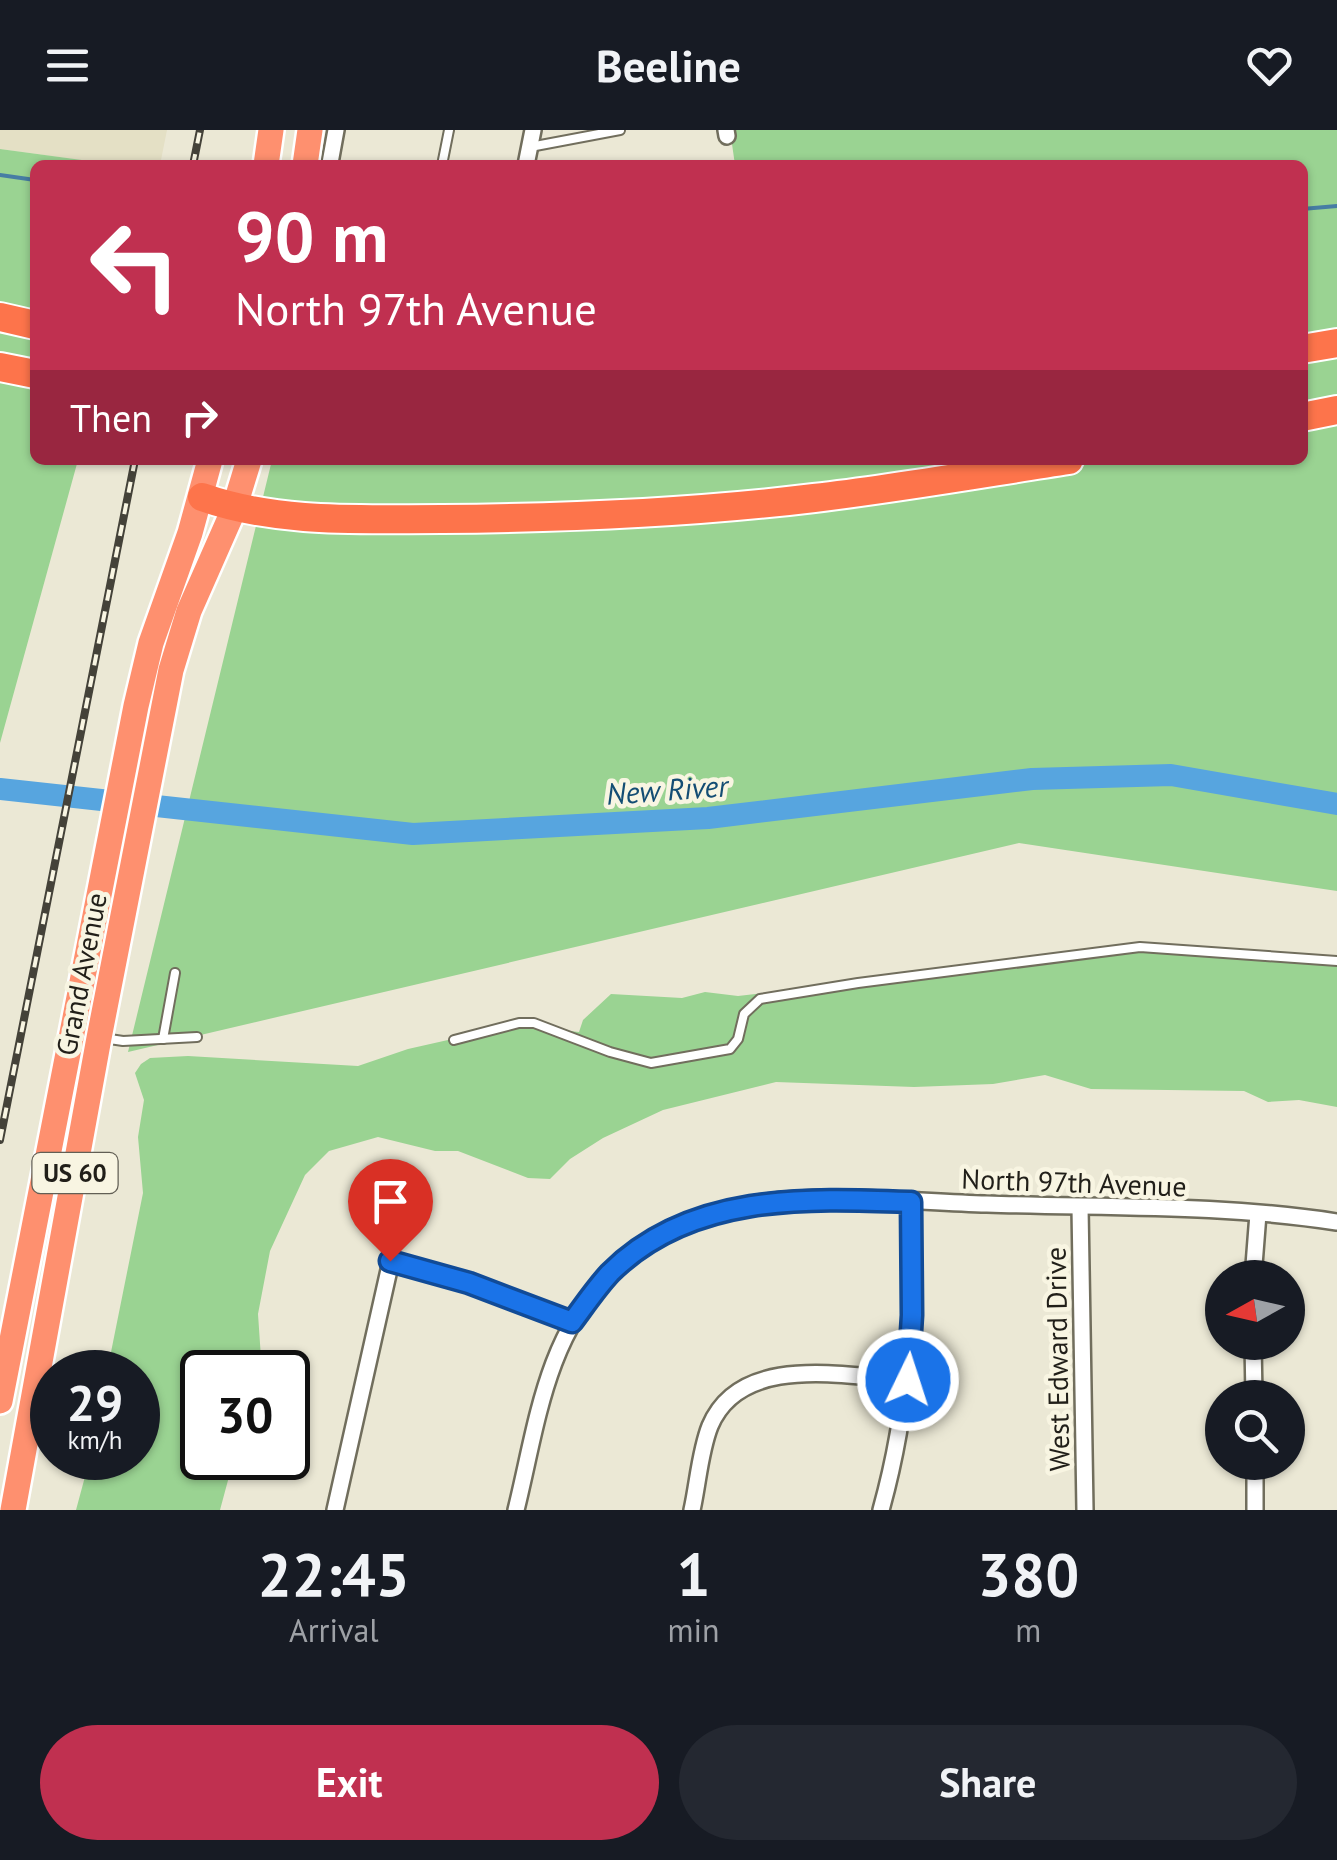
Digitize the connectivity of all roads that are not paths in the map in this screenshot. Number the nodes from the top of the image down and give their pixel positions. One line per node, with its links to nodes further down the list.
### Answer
1 (271, 130): 8 (highway)
2 (310, 130): 9 (highway)
3 (336, 130): 10 (street)
4 (450, 130): 11 (lane)
5 (533, 130): 7 (street)
6 (620, 130): 7 (lane)
7 (530, 147): 12 (street)
8 (267, 160)
9 (317, 160)
10 (320, 160)
11 (443, 160)
12 (527, 160)
13 (0, 317): 14 (highway)
14 (30, 324)
15 (1337, 330): 16 (highway)
16 (1308, 331)
17 (1337, 343): 18 (highway)
18 (1308, 348)
19 (0, 367): 20 (highway)
20 (30, 373)
21 (1337, 392): 22 (highway)
22 (1308, 398)
23 (1337, 410): 24 (highway)
24 (1308, 416)
25 (209, 465): 28 (highway, Grand Avenue / US 60)
26 (247, 465): 29 (highway, Grand Avenue / US 60)
27 (1037, 465): 29 (highway)
28 (202, 497): 29 (highway); 44 (highway, Grand Avenue / US 60)
29 (234, 509): 33 (highway, Grand Avenue / US 60)
30 (1337, 961): 35 (lane)
31 (174, 973): 34 (lane)
32 (198, 1037): 34 (lane)
33 (99, 1038): 34 (lane); 42 (highway, Grand Avenue / US 60)
34 (163, 1039)
35 (454, 1040)
36 (911, 1202): 37 (street, North 97th Avenue); 41 (street, North 97th Avenue); 43 (street)
37 (1080, 1207): 38 (street, North 97th Avenue); 53 (street, West Edward Drive)
38 (1258, 1214): 39 (street, North 97th Avenue); 40 (street)
39 (1337, 1222)
40 (1254, 1260)
41 (572, 1322): 49 (street); 50 (street, North 97th Avenue)
42 (43, 1350)
43 (908, 1380): 51 (street); 52 (street)
44 (0, 1404): 45 (highway)
45 (30, 1412)
46 (30, 1423): 48 (highway, Grand Avenue / US 60)
47 (1255, 1480): 54 (street)
48 (12, 1510)
49 (335, 1510)
50 (516, 1510)
51 (692, 1510)
52 (881, 1510)
53 (1086, 1510)
54 (1256, 1510)

